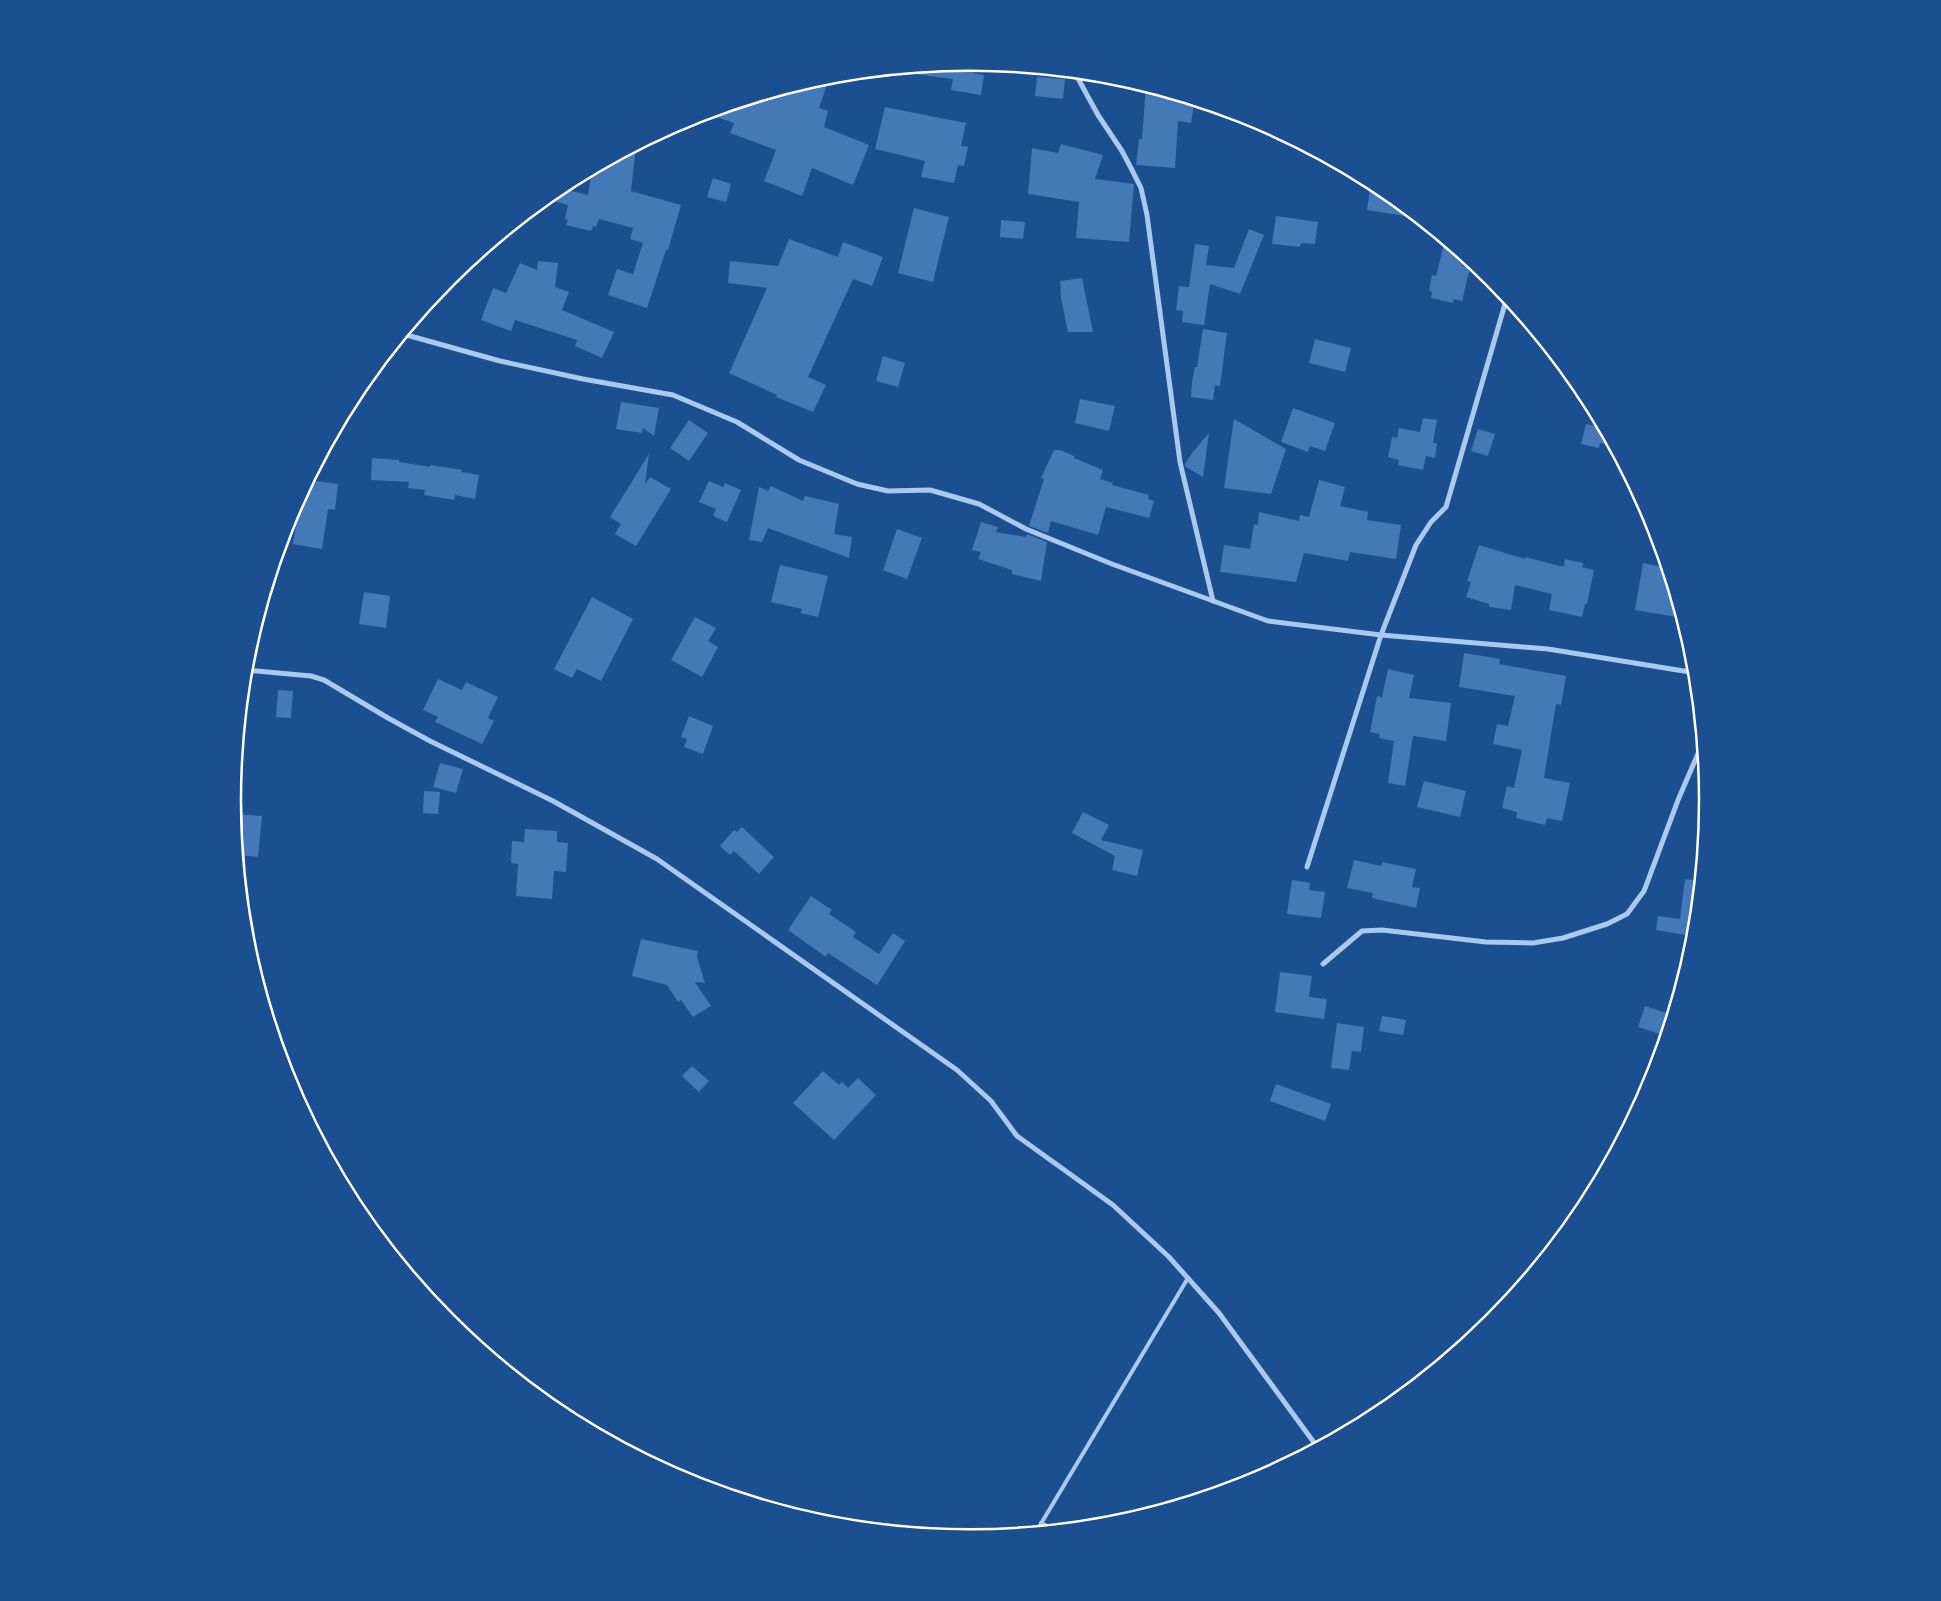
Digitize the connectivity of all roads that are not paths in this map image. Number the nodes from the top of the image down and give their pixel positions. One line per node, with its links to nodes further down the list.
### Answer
1 (1078, 79): 4 (street)
2 (1505, 305): 5 (street)
3 (409, 336): 4 (street)
4 (1213, 601): 5 (street)
5 (1381, 635): 7 (street); 9 (street)
6 (253, 671): 11 (street)
7 (1688, 672)
8 (1698, 754): 10 (street)
9 (1307, 868)
10 (1323, 964)
11 (1188, 1278): 12 (street); 13 (lane)
12 (1315, 1443)
13 (1041, 1523): 14 (lane); 15 (lane)
14 (1039, 1526)
15 (1046, 1526)

